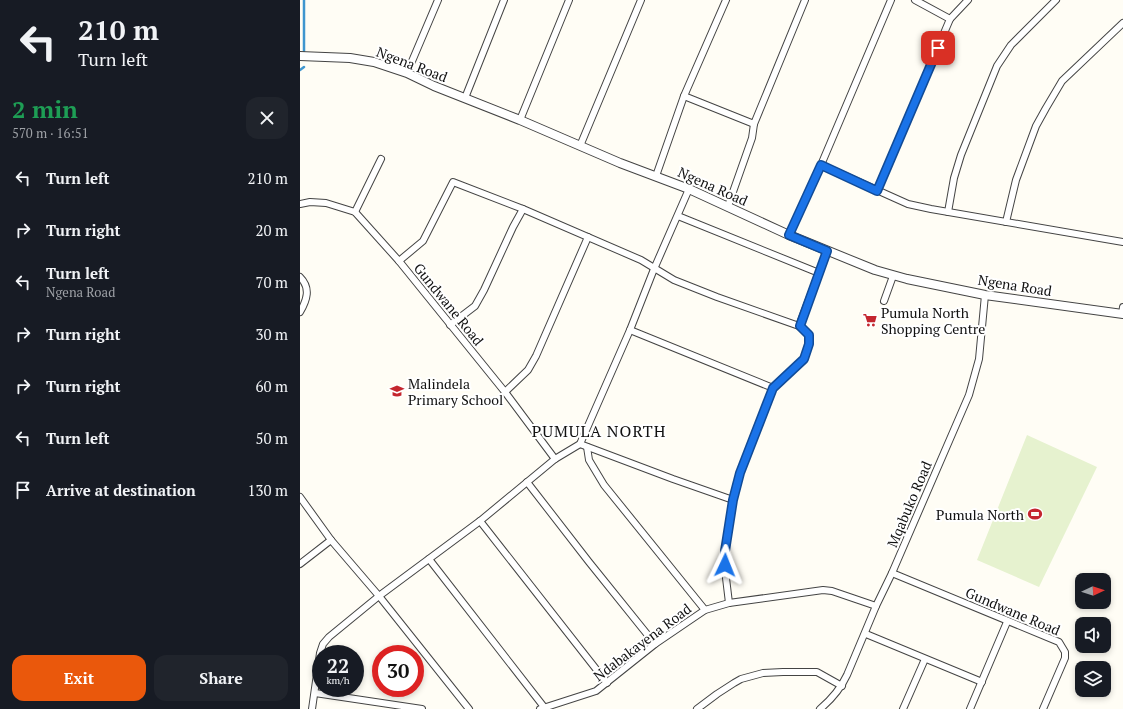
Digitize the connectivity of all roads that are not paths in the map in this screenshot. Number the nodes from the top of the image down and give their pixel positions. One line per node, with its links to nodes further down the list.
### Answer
1 (438, 0): 14 (street)
2 (504, 0): 16 (street)
3 (569, 0): 17 (street)
4 (641, 0): 19 (street)
5 (726, 0): 15 (street)
6 (805, 0): 18 (street)
7 (891, 0): 21 (street)
8 (915, 0): 11 (street)
9 (968, 0): 11 (street)
10 (1056, 0): 29 (street)
11 (950, 19): 24 (street)
12 (1123, 22): 31 (street)
13 (300, 56): 14 (street, Ngena Road)
14 (407, 73): 16 (street, Ngena Road)
15 (684, 96): 18 (street); 22 (street)
16 (465, 98): 17 (street, Ngena Road)
17 (520, 120): 19 (street, Ngena Road)
18 (754, 124): 26 (street)
19 (580, 146): 22 (street, Ngena Road)
20 (381, 159): 28 (street)
21 (821, 165): 24 (street); 32 (street)
22 (656, 176): 23 (street, Ngena Road)
23 (689, 188): 26 (street, Ngena Road); 30 (street)
24 (877, 191): 29 (street)
25 (300, 204): 28 (street)
26 (728, 206): 32 (street, Ngena Road)
27 (523, 209): 33 (street); 36 (street); 45 (street)
28 (356, 212): 36 (street, Gundwane Road)
29 (948, 212): 31 (street)
30 (678, 216): 37 (street); 38 (street)
31 (1006, 222): 34 (street)
32 (789, 235): 35 (street, Ngena Road)
33 (588, 236): 37 (street); 49 (street)
34 (1123, 242)
35 (827, 251): 38 (street); 40 (street, Ngena Road)
36 (399, 262): 45 (street, Gundwane Road)
37 (654, 269): 46 (street); 47 (street)
38 (819, 273): 46 (street)
39 (300, 276): 44 (street)
40 (893, 276): 41 (street, Ngena Road); 42 (street)
41 (985, 295): 43 (street, Ngena Road); 60 (street, Mqabuko Road)
42 (884, 301)
43 (1123, 311)
44 (300, 312)
45 (450, 325): 49 (street, Gundwane Road)
46 (800, 326): 48 (street)
47 (630, 330): 48 (street); 50 (street)
48 (773, 388): 55 (street)
49 (505, 392): 52 (street, Gundwane Road)
50 (580, 444): 51 (street); 52 (street)
51 (587, 447): 55 (street); 64 (street)
52 (555, 459): 53 (street)
53 (528, 482): 56 (street); 67 (street)
54 (300, 497): 57 (street)
55 (733, 500): 62 (street)
56 (480, 521): 58 (street); 71 (street)
57 (331, 540): 59 (street); 61 (street)
58 (429, 559): 61 (street); 75 (street)
59 (300, 564)
60 (892, 573): 63 (street, Mqabuko Road); 65 (street, Gundwane Road)
61 (379, 596): 68 (street); 78 (street)
62 (729, 603): 63 (street, Ndabakayena Road); 64 (street, Ndabakayena Road)
63 (876, 606): 66 (street, Mqabuko Road)
64 (705, 610): 67 (street, Ndabakayena Road)
65 (1007, 622): 70 (street); 83 (street, Gundwane Road)
66 (866, 634): 69 (street); 72 (street, Mqabuko Road)
67 (655, 644): 71 (street, Ndabakayena Road)
68 (323, 645)
69 (925, 659): 70 (street); 81 (street)
70 (982, 682): 82 (street)
71 (607, 683): 75 (street, Ndabakayena Road)
72 (842, 686): 79 (street); 80 (street, Mqabuko Road)
73 (314, 697): 76 (street)
74 (336, 697): 77 (street)
75 (543, 708)
76 (312, 709)
77 (422, 709)
78 (469, 709)
79 (697, 709)
80 (820, 709)
81 (903, 709)
82 (970, 709)
83 (1043, 709)

